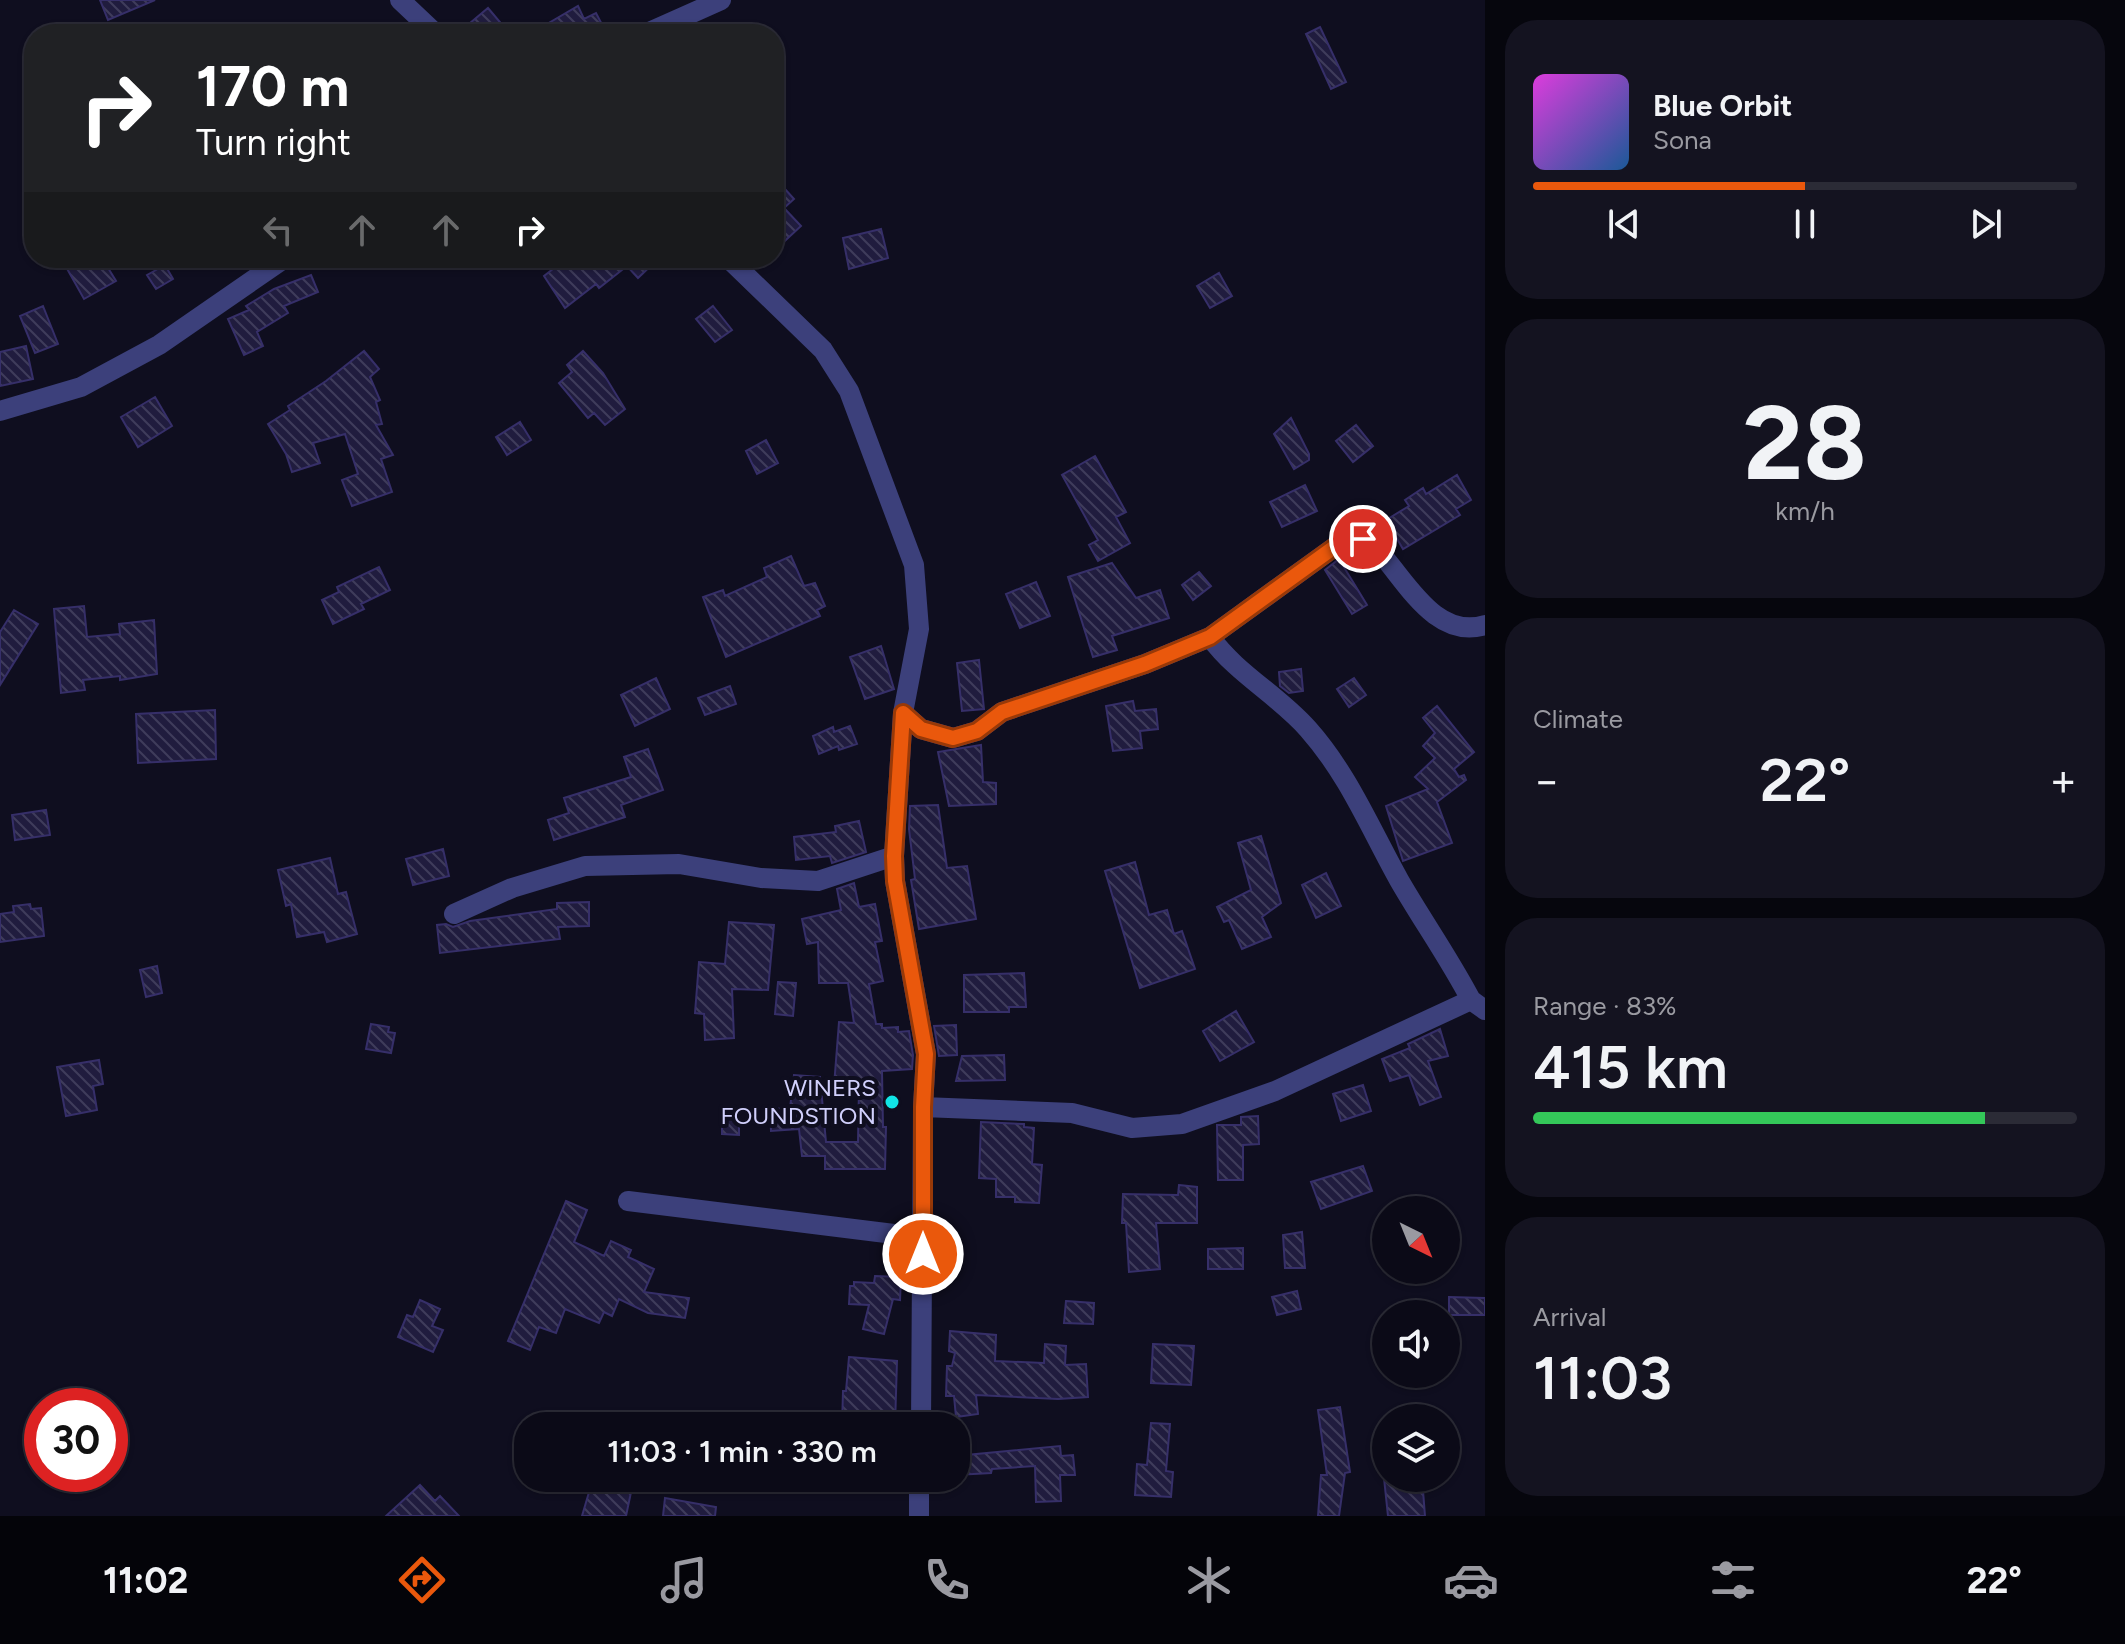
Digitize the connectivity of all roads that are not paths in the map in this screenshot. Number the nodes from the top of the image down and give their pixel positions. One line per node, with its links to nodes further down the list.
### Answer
1 (400, 0): 3 (street)
2 (721, 0): 4 (street)
3 (425, 24)
4 (667, 24)
5 (271, 268): 7 (street)
6 (738, 268): 10 (street)
7 (0, 411)
8 (1485, 625): 9 (street)
9 (1210, 637): 10 (street); 13 (street)
10 (903, 713): 11 (street)
11 (894, 856): 12 (street); 14 (street)
12 (454, 914)
13 (1478, 1005): 14 (street)
14 (923, 1107): 16 (street)
15 (628, 1201): 16 (street)
16 (924, 1226): 17 (street)
17 (921, 1412)
18 (919, 1492): 19 (street)
19 (919, 1516)

